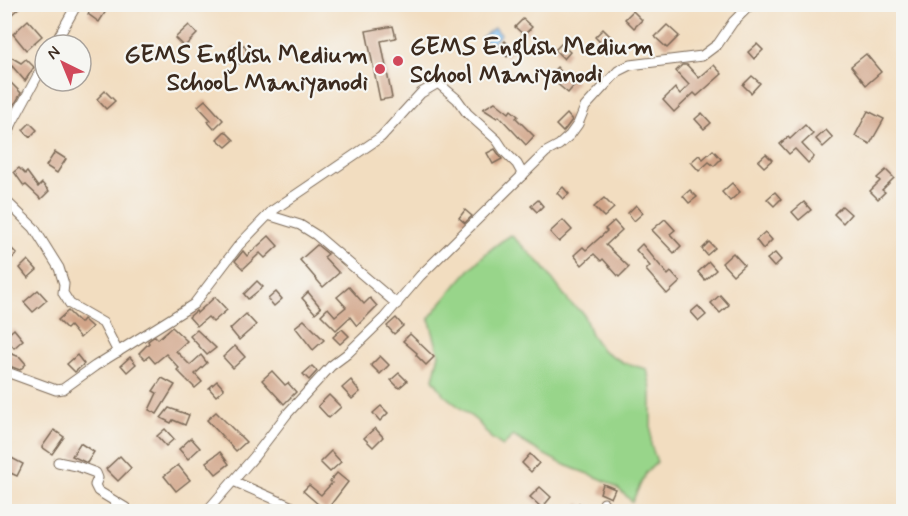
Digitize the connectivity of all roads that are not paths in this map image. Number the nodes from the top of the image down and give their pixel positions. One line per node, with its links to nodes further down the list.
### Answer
1 (77, 4): 3 (street)
2 (751, 4): 7 (street)
3 (61, 33)
4 (33, 81): 5 (street)
5 (8, 121): 6 (street)
6 (4, 144)
7 (523, 175): 9 (street); 10 (street)
8 (4, 199): 11 (street)
9 (268, 215): 10 (street); 11 (street)
10 (397, 304): 14 (street)
11 (118, 351): 12 (street)
12 (4, 371)
13 (58, 462): 15 (street)
14 (233, 481): 16 (street); 17 (street)
15 (126, 512)
16 (206, 512)
17 (304, 512)

